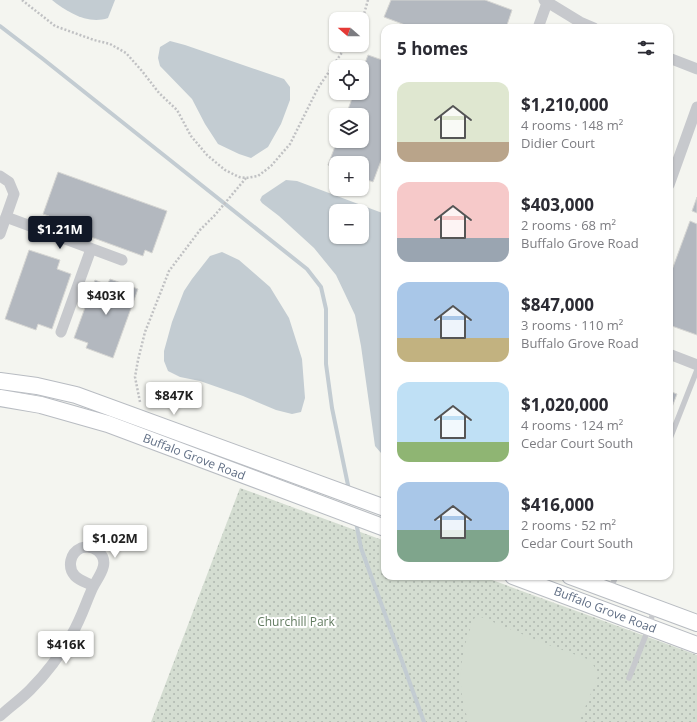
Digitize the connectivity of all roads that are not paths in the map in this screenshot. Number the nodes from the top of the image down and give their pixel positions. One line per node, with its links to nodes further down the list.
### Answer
1 (546, 1): 2 (street); 3 (street)
2 (539, 24)
3 (585, 24)
4 (673, 59): 5 (street)
5 (697, 68)
6 (697, 107): 7 (street)
7 (673, 173)
8 (0, 176): 9 (street)
9 (6, 218): 10 (street); 11 (street)
10 (0, 234)
11 (91, 249): 12 (street); 13 (street)
12 (122, 260)
13 (61, 332)
14 (673, 356): 15 (street)
15 (697, 365)
16 (697, 370): 19 (lane)
17 (0, 381): 20 (main road, Buffalo Grove Road)
18 (0, 398): 21 (main road, Buffalo Grove Road)
19 (673, 431)
20 (381, 507)
21 (381, 526)
22 (524, 580): 28 (main road, Buffalo Grove Road)
23 (595, 580): 24 (main road, Buffalo Grove Road)
24 (613, 583): 26 (main road, Buffalo Grove Road)
25 (94, 586): 31 (street)
26 (654, 607): 27 (main road, Buffalo Grove Road); 28 (lane)
27 (697, 622)
28 (649, 627): 29 (main road, Buffalo Grove Road); 30 (lane)
29 (697, 645)
30 (629, 678)
31 (0, 716)

